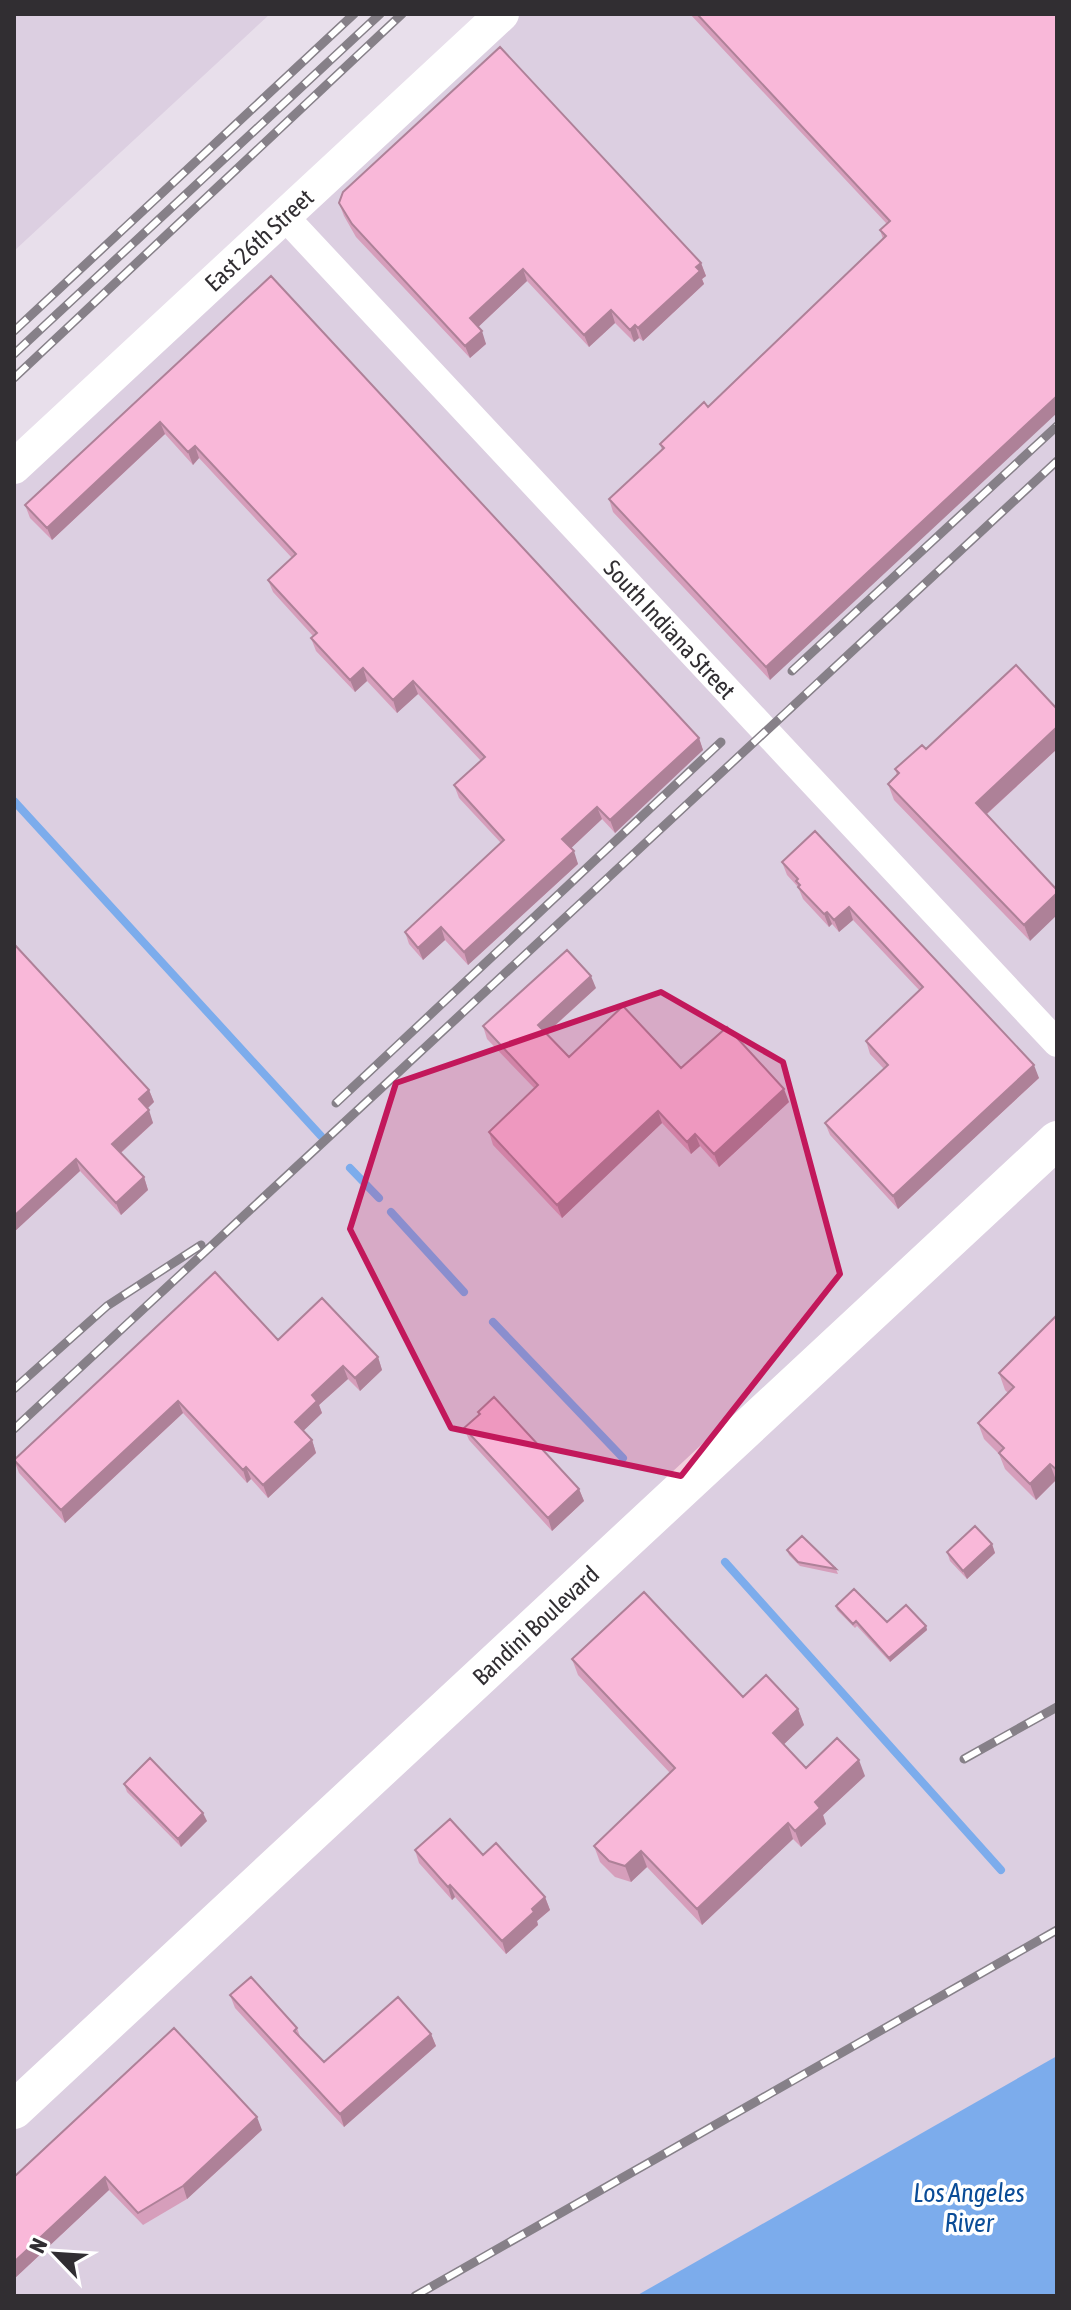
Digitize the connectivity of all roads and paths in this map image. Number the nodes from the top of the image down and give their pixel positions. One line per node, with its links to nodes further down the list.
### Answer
1 (502, 14): 2 (street, East 26th Street)
2 (285, 217): 3 (street, East 26th Street); 4 (street, South Indiana Street)
3 (14, 467)
4 (1057, 1043)
5 (1057, 1140): 6 (main road, Bandini Boulevard)
6 (14, 2110)

